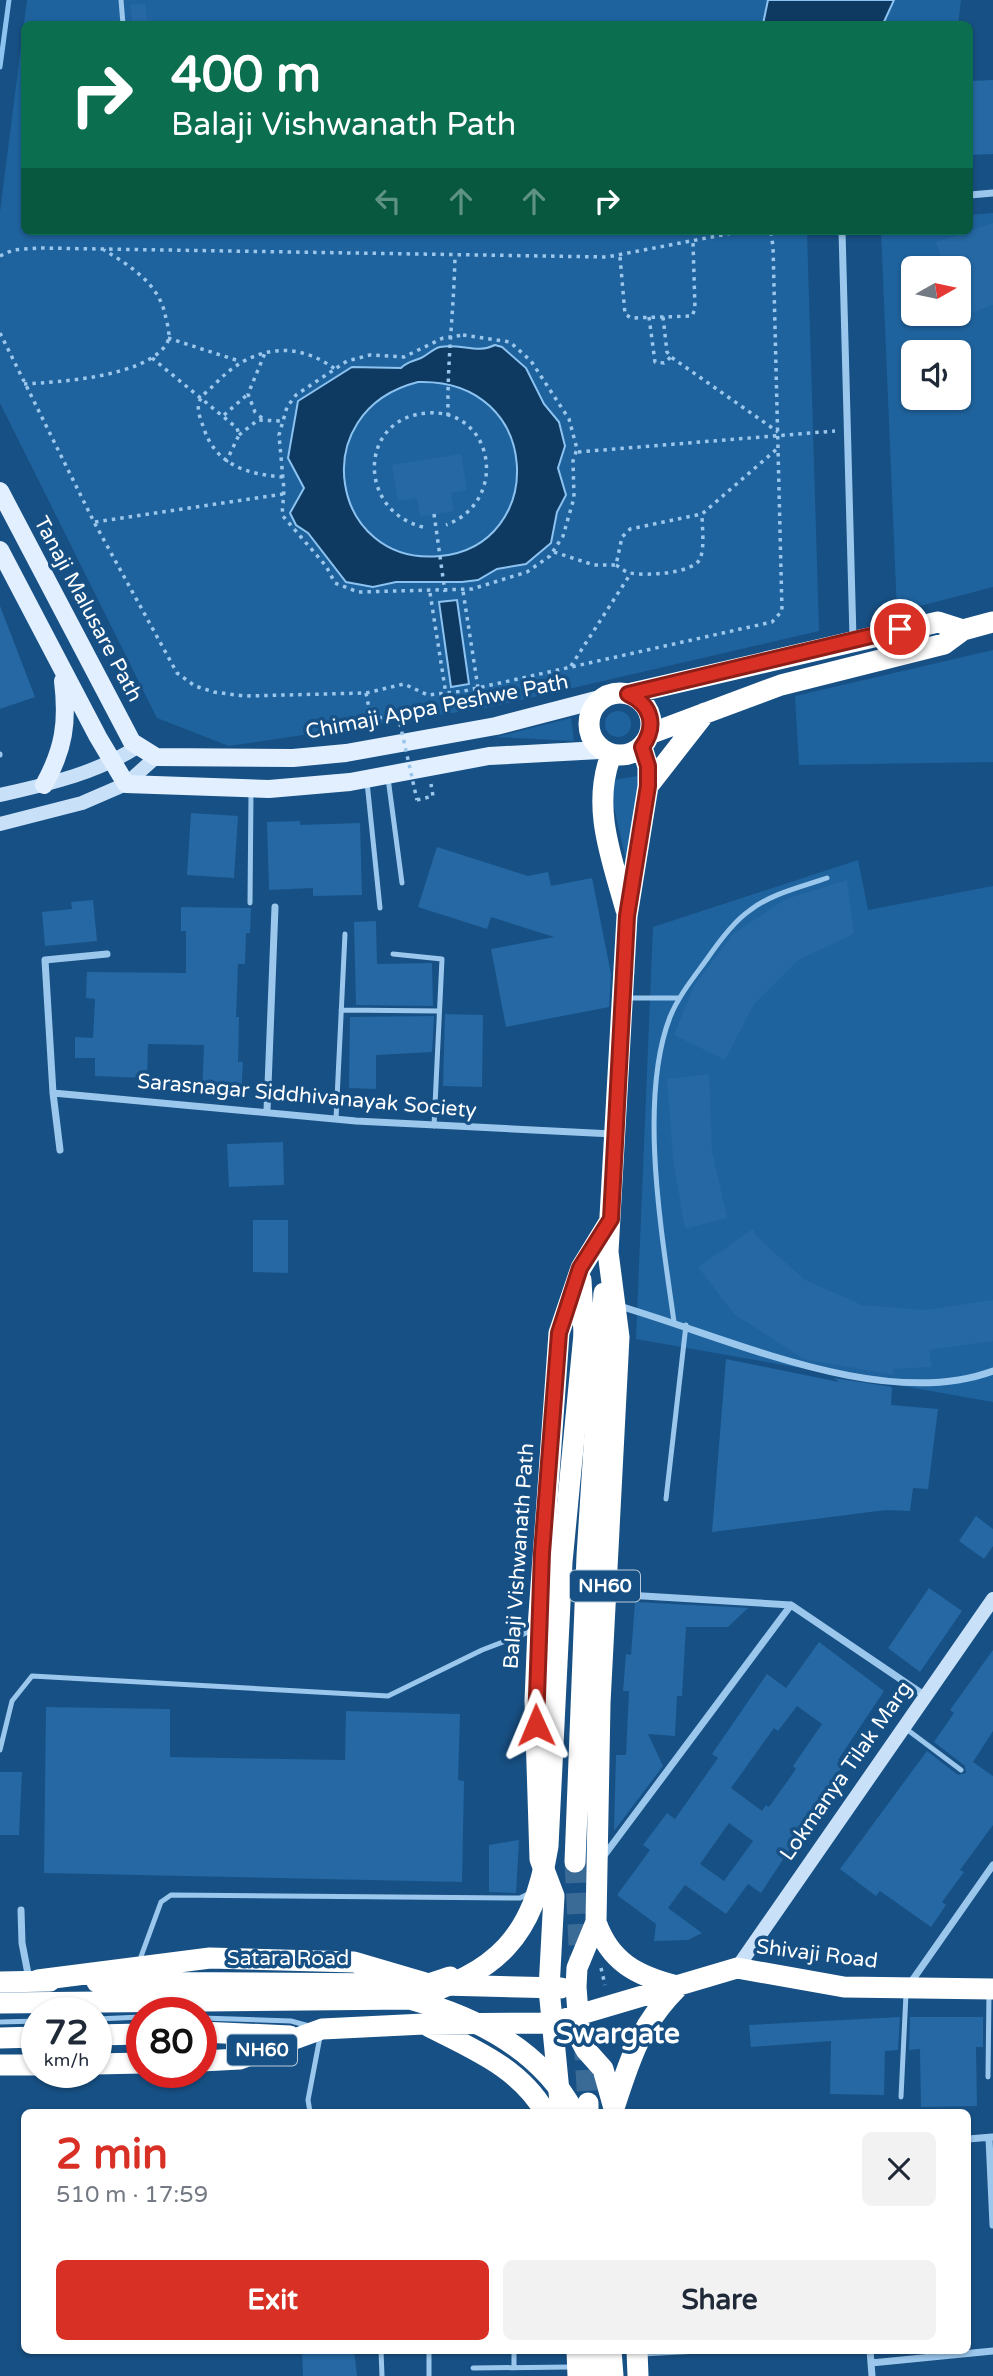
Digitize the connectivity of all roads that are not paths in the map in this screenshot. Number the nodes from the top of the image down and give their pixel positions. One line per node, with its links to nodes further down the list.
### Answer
1 (121, 0): 2 (lane)
2 (123, 21)
3 (993, 193): 4 (street)
4 (973, 194)
5 (842, 235): 10 (street)
6 (0, 491): 16 (main road, Tanaji Malusare Path)
7 (0, 550): 11 (main road)
8 (993, 622): 9 (highway)
9 (963, 630): 10 (highway); 14 (highway)
10 (853, 642): 12 (highway)
11 (62, 668): 19 (main road); 23 (main road)
12 (628, 694): 13 (highway); 15 (highway, Balaji Vishwanath Path / NH60)
13 (600, 699): 17 (highway); 18 (main road, Chimaji Appa Peshwe Path)
14 (707, 711): 15 (highway); 24 (highway)
15 (647, 740): 17 (highway); 24 (highway, Balaji Vishwanath Path / NH60)
16 (137, 747): 18 (main road, Chimaji Appa Peshwe Path); 19 (main road)
17 (606, 752): 20 (main road); 33 (highway, Balaji Vishwanath Path / NH60)
18 (156, 757): 22 (main road)
19 (113, 763): 22 (main road); 23 (main road)
20 (388, 775): 21 (main road); 29 (lane)
21 (367, 779): 25 (main road); 32 (lane)
22 (126, 783): 25 (main road); 27 (main road)
23 (36, 786): 26 (main road)
24 (648, 786): 33 (highway, Balaji Vishwanath Path / NH60)
25 (251, 788): 30 (lane)
26 (0, 795)
27 (0, 824)
28 (827, 878): 38 (lane)
29 (402, 883)
30 (250, 903)
31 (275, 906): 42 (street)
32 (380, 908)
33 (627, 916): 37 (highway, Balaji Vishwanath Path / NH60)
34 (345, 934): 39 (lane)
35 (107, 954): 41 (street)
36 (393, 954): 40 (lane)
37 (623, 998): 38 (lane); 45 (highway, Balaji Vishwanath Path / NH60)
38 (679, 998): 51 (lane)
39 (341, 1010): 40 (lane); 43 (lane)
40 (439, 1011): 44 (lane)
41 (53, 1093): 42 (street, Sarasnagar Siddhivanayak Society); 46 (street)
42 (267, 1111): 43 (street, Sarasnagar Siddhivanayak Society)
43 (336, 1119): 44 (street, Sarasnagar Siddhivanayak Society)
44 (434, 1126): 45 (street, Sarasnagar Siddhivanayak Society)
45 (616, 1135): 47 (highway, Balaji Vishwanath Path / NH60)
46 (60, 1150)
47 (611, 1219): 48 (highway, Balaji Vishwanath Path / NH60); 49 (highway, Balaji Vishwanath Path / NH60)
48 (608, 1252): 50 (highway, Balaji Vishwanath Path / NH60); 64 (highway)
49 (580, 1268): 58 (highway, Balaji Vishwanath Path / NH60); 80 (highway, bridge)
50 (615, 1305): 51 (street); 55 (highway, Balaji Vishwanath Path / NH60)
51 (674, 1322): 52 (street)
52 (686, 1325): 53 (street); 54 (lane)
53 (993, 1371)
54 (666, 1499)
55 (605, 1594): 57 (street); 64 (highway, Balaji Vishwanath Path / NH60)
56 (993, 1599): 59 (main road, Lokmanya Tilak Marg)
57 (792, 1605): 59 (street); 64 (street)
58 (538, 1628): 61 (lane); 63 (highway, Balaji Vishwanath Path / NH60)
59 (924, 1695): 60 (main road, Lokmanya Tilak Marg)
60 (903, 1726): 62 (lane); 70 (main road, Lokmanya Tilak Marg)
61 (0, 1750)
62 (961, 1770)
63 (540, 1859): 66 (highway); 77 (highway, Balaji Vishwanath Path / NH60)
64 (585, 1865): 68 (highway, Balaji Vishwanath Path / NH60)
65 (993, 1865): 76 (street)
66 (536, 1889): 69 (lane); 73 (highway)
67 (21, 1910): 71 (street)
68 (596, 1922): 74 (highway, NH60); 75 (highway, Balaji Vishwanath Path / NH60)
69 (138, 1965): 71 (highway); 73 (highway)
70 (737, 1968): 74 (highway, Shivaji Road / NH60); 76 (highway, Shivaji Road / NH60)
71 (34, 1981): 72 (highway, Satara Road); 73 (highway, Satara Road); 79 (street)
72 (0, 1982)
73 (429, 1984): 77 (highway, Satara Road)
74 (679, 1986): 82 (highway, Shivaji Road / NH60); 102 (highway)
75 (576, 1987): 77 (highway, Satara Road); 82 (highway, Balaji Vishwanath Path / NH60)
76 (907, 1988): 78 (highway, Shivaji Road / NH60); 97 (lane)
77 (549, 1989): 86 (highway, Balaji Vishwanath Path)
78 (991, 1989): 96 (lane)
79 (35, 1997)
80 (410, 1999): 81 (highway, bridge); 101 (highway, bridge)
81 (0, 2003)
82 (577, 2018): 86 (highway, NH60); 103 (highway, Balaji Vishwanath Path)
83 (217, 2019): 88 (lane)
84 (21, 2021): 85 (lane)
85 (0, 2022)
86 (551, 2023): 87 (highway, NH60); 100 (highway, Balaji Vishwanath Path)
87 (424, 2024): 88 (highway, NH60); 99 (highway)
88 (321, 2029): 91 (highway, NH60); 98 (lane)
89 (217, 2031): 91 (highway)
90 (21, 2037): 92 (highway)
91 (296, 2037): 93 (highway, NH60)
92 (0, 2038)
93 (217, 2060)
94 (0, 2065): 95 (highway)
95 (21, 2065)
96 (988, 2077)
97 (901, 2097)
98 (310, 2109)
99 (543, 2109)
100 (561, 2109)
101 (583, 2109)
102 (615, 2109)
103 (615, 2109)
104 (991, 2137): 105 (street); 106 (street)
105 (971, 2139)
106 (993, 2225)
107 (993, 2351): 108 (street)
108 (971, 2353)
109 (381, 2354): 120 (lane)
110 (429, 2354): 121 (lane)
111 (514, 2354): 119 (lane)
112 (611, 2354): 122 (highway)
113 (637, 2354): 123 (highway)
114 (870, 2354): 116 (street)
115 (962, 2354): 116 (street)
116 (871, 2363): 124 (street)
117 (582, 2367): 119 (lane)
118 (473, 2368): 119 (lane)
119 (514, 2368)
120 (382, 2376)
121 (429, 2376)
122 (613, 2376)
123 (638, 2376)
124 (872, 2376)

